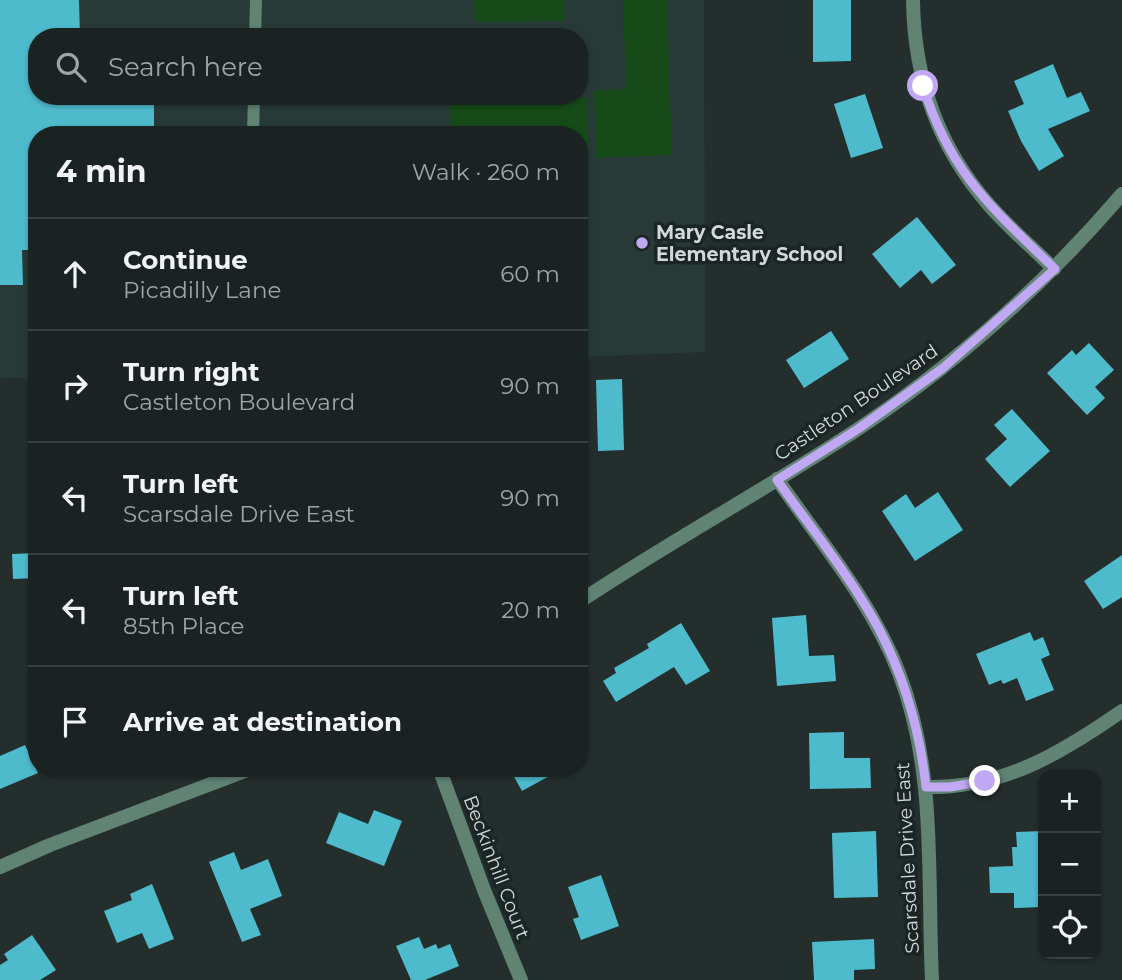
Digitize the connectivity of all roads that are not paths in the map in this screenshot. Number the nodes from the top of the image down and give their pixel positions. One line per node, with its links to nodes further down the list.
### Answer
1 (256, 0): 3 (lane)
2 (912, 0): 7 (street)
3 (255, 28)
4 (254, 105): 5 (lane)
5 (253, 126)
6 (1122, 194): 7 (street, Castleton Boulevard)
7 (1055, 269): 8 (street, Castleton Boulevard)
8 (777, 480): 9 (street, Castleton Boulevard); 13 (street, Scarsdale Drive East)
9 (588, 596)
10 (1122, 711): 13 (street)
11 (218, 777): 14 (street)
12 (442, 777): 15 (street, Beckinhill Court)
13 (926, 787): 16 (street, Scarsdale Drive East)
14 (0, 867)
15 (521, 980)
16 (932, 980)

